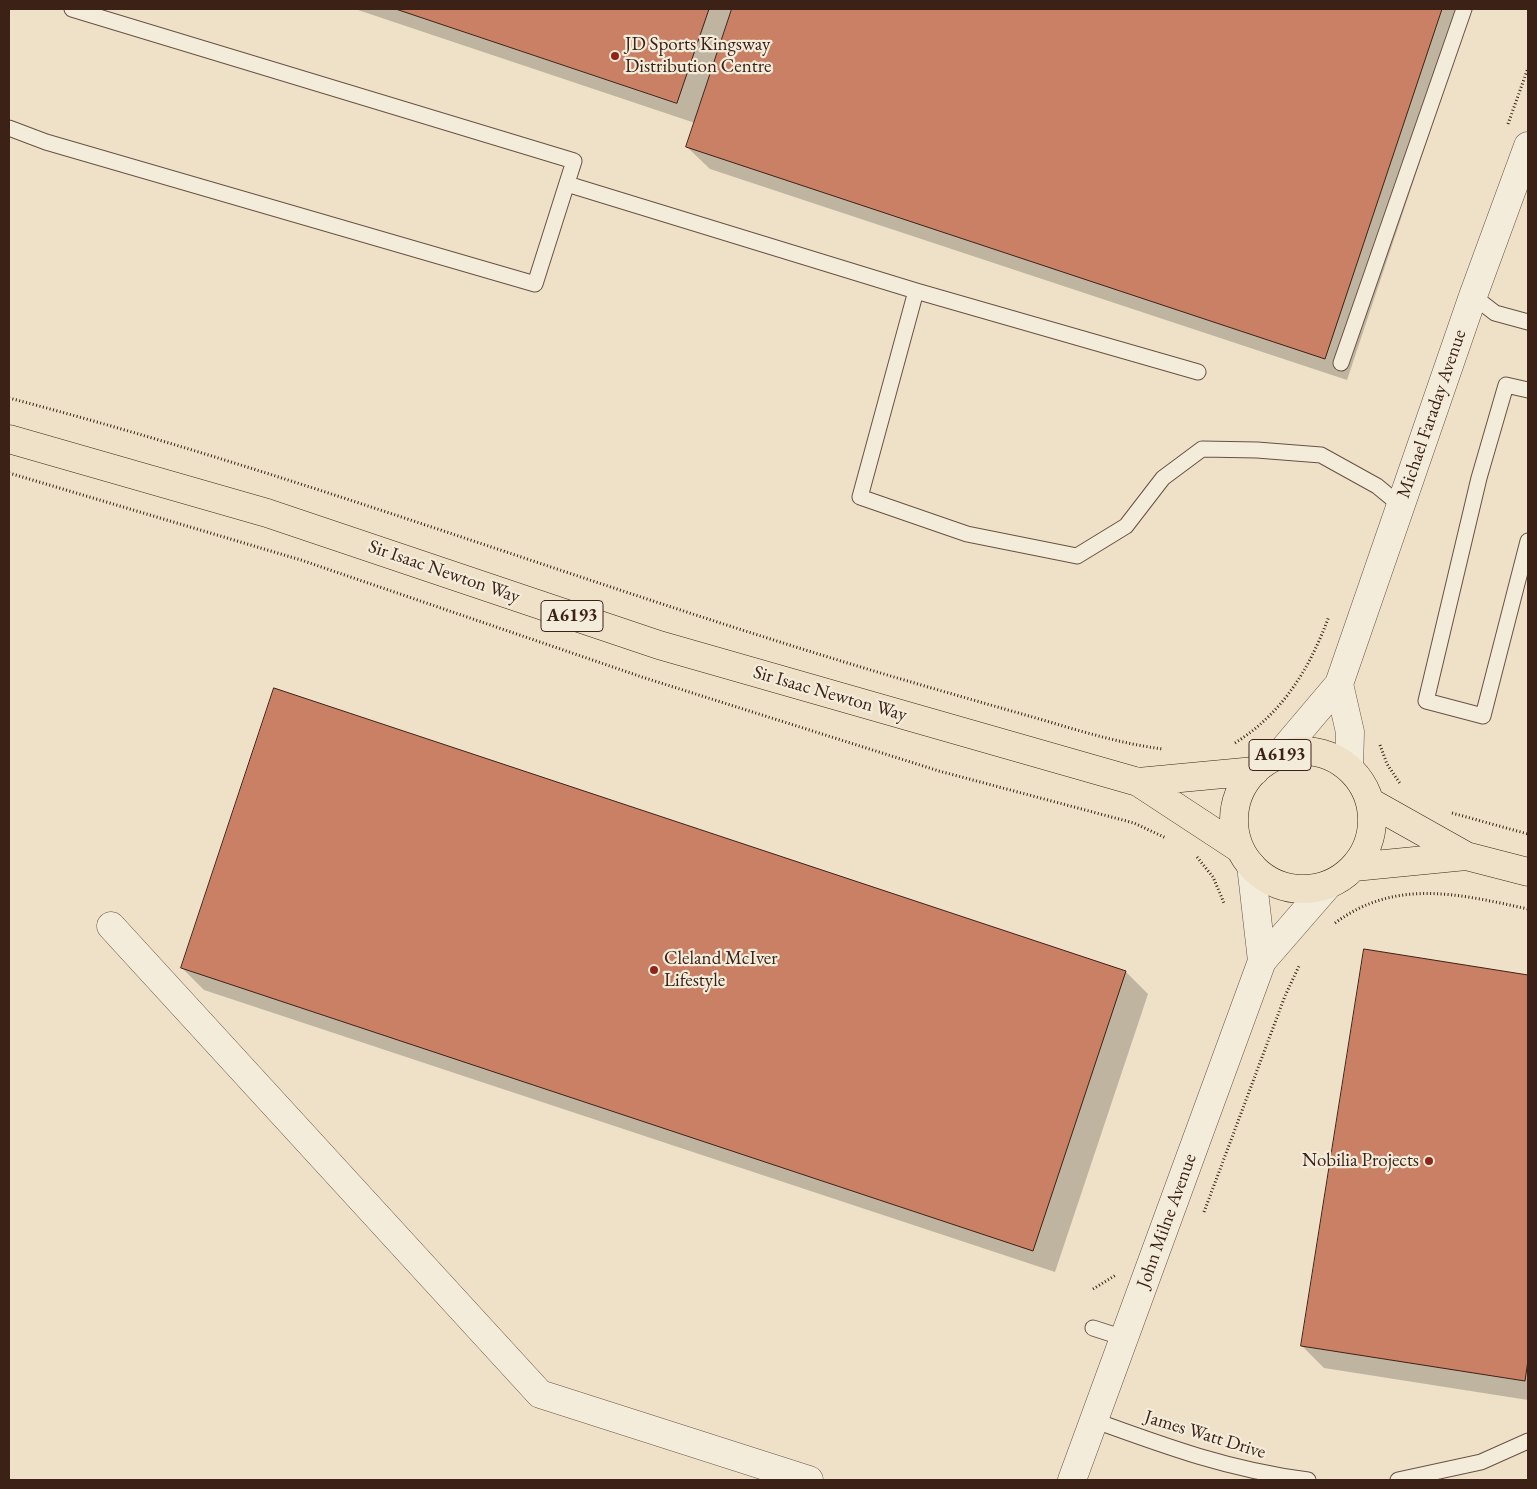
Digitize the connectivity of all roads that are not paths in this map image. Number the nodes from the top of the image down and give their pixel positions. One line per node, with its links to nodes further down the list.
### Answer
1 (72, 9): 5 (lane)
2 (1464, 9): 9 (lane)
3 (9, 128): 5 (lane)
4 (1528, 146): 7 (street, Michael Faraday Avenue)
5 (567, 184): 6 (lane)
6 (916, 292): 10 (lane); 13 (lane)
7 (1473, 296): 8 (lane); 13 (street, Michael Faraday Avenue)
8 (1528, 322)
9 (1341, 363)
10 (1198, 372)
11 (1528, 390): 14 (lane)
12 (9, 439): 19 (highway, Sir Isaac Newton Way / A6193)
13 (1400, 505): 15 (street, Michael Faraday Avenue)
14 (1528, 541)
15 (1339, 684): 16 (street); 17 (street)
16 (1279, 755): 17 (highway, A6193); 18 (highway, A6193)
17 (1349, 768): 20 (highway, A6193)
18 (1255, 771): 19 (highway, Sir Isaac Newton Way / A6193); 22 (highway, A6193)
19 (1138, 782): 22 (highway, Sir Isaac Newton Way / A6193)
20 (1370, 802): 21 (highway); 23 (highway, A6193)
21 (1466, 856): 23 (highway); 24 (highway)
22 (1245, 857): 25 (highway, A6193); 27 (street, John Milne Avenue)
23 (1354, 867): 25 (highway, A6193)
24 (1528, 872)
25 (1328, 885): 27 (street, John Milne Avenue)
26 (111, 926): 32 (street)
27 (1262, 961): 29 (street, John Milne Avenue)
28 (1093, 1328): 29 (lane)
29 (1124, 1338): 30 (street, John Milne Avenue)
30 (1093, 1420): 33 (street, John Milne Avenue); 34 (lane, James Watt Drive)
31 (1528, 1441): 35 (lane)
32 (809, 1480)
33 (1072, 1480)
34 (1308, 1480)
35 (1398, 1480)

